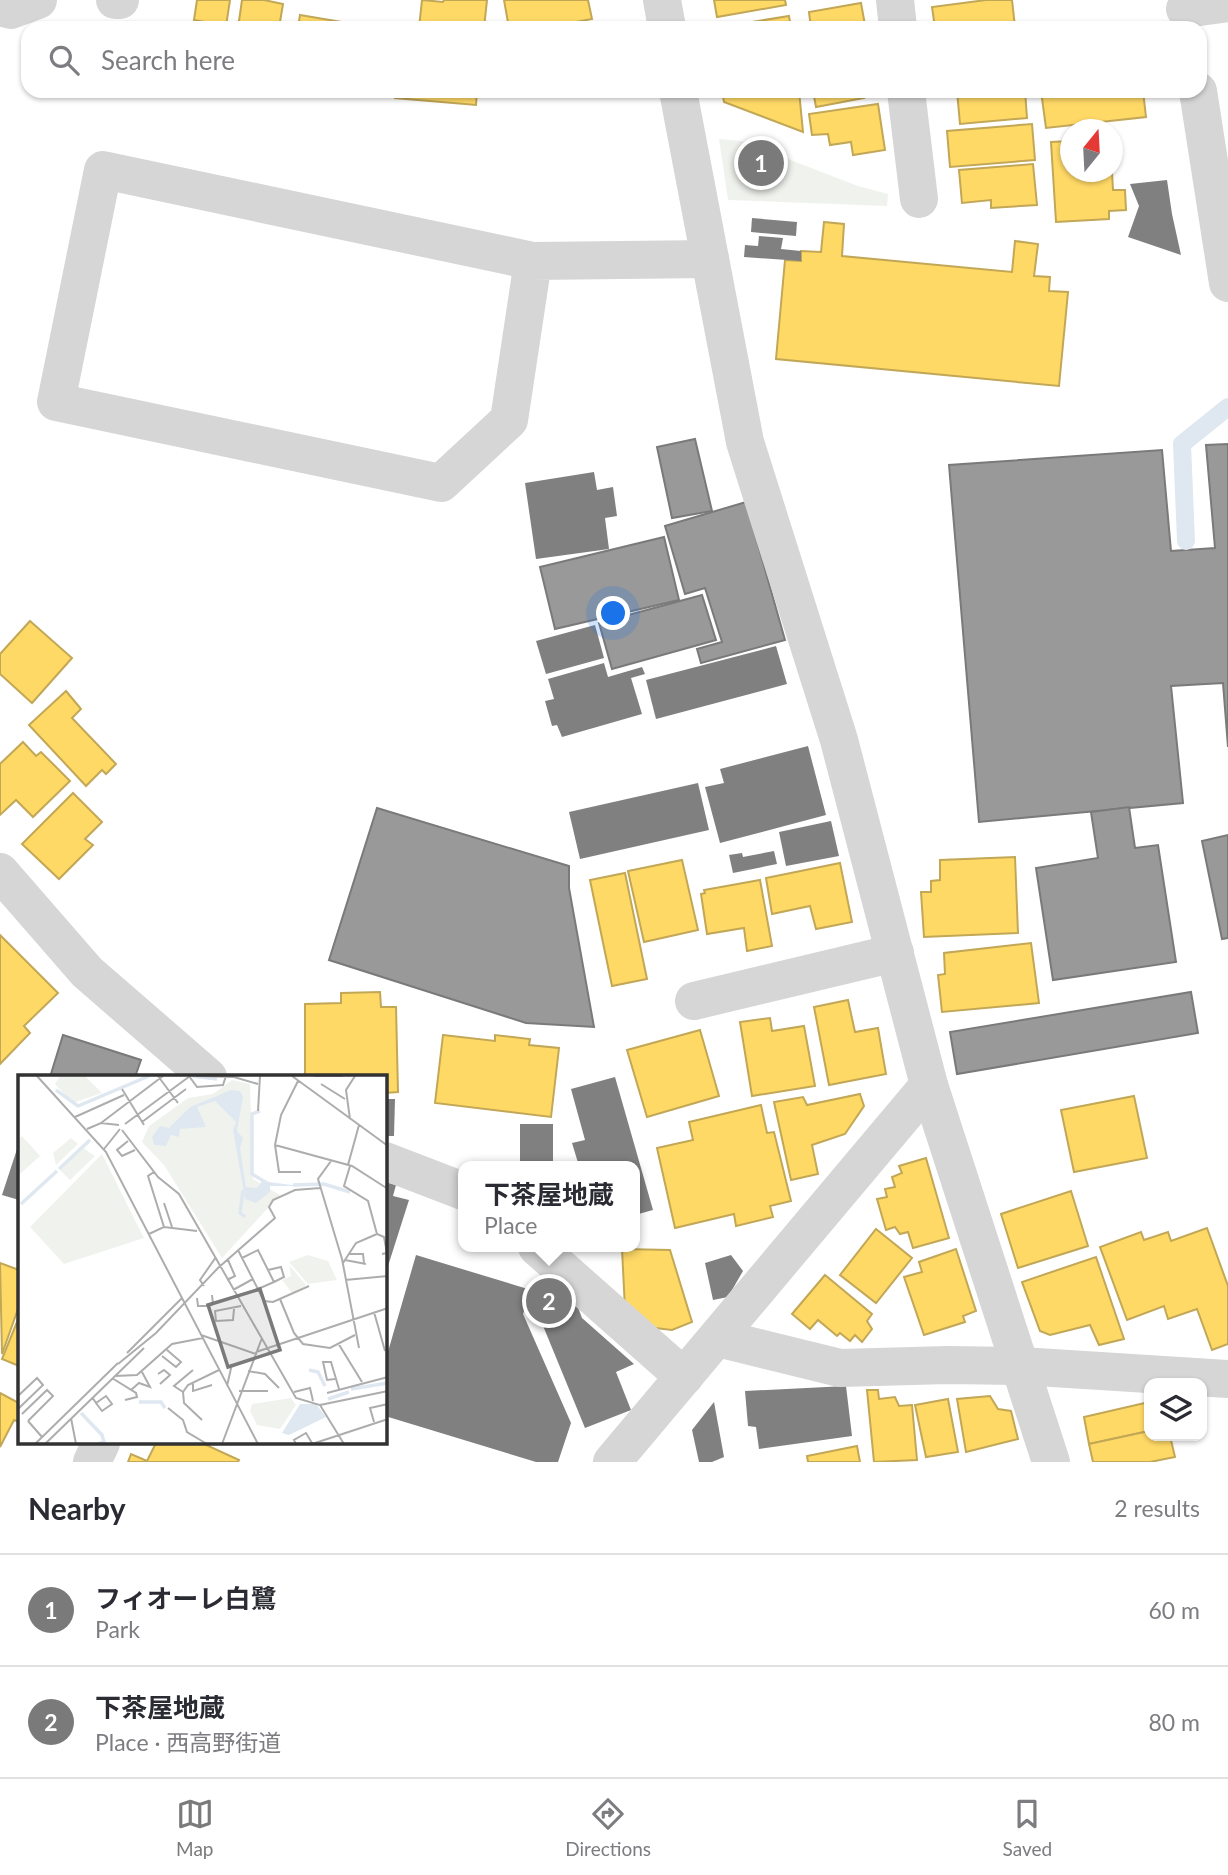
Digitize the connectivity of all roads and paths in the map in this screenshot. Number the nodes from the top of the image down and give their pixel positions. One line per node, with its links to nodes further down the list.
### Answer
1 (38, 0): 5 (street)
2 (662, 0): 7 (street)
3 (895, 0): 8 (street)
4 (1228, 3): 6 (street)
5 (0, 6)
6 (1185, 12)
7 (666, 21)
8 (897, 21)
9 (679, 98): 13 (street)
10 (907, 98): 12 (street)
11 (1199, 98): 15 (street)
12 (919, 198)
13 (710, 259): 14 (street); 17 (street)
14 (533, 261): 14 (street)
15 (1228, 283)
16 (0, 872): 19 (street)
17 (895, 953): 18 (street); 20 (street)
18 (694, 1001)
19 (206, 1075)
20 (929, 1085): 24 (street); 25 (street)
21 (387, 1162): 22 (street)
22 (458, 1189)
23 (543, 1252): 26 (street)
24 (718, 1338): 25 (street); 26 (street)
25 (1021, 1366): 27 (street); 31 (street)
26 (684, 1377): 30 (street)
27 (1228, 1379)
28 (101, 1444): 29 (street)
29 (92, 1462)
30 (612, 1462)
31 (1051, 1462)

